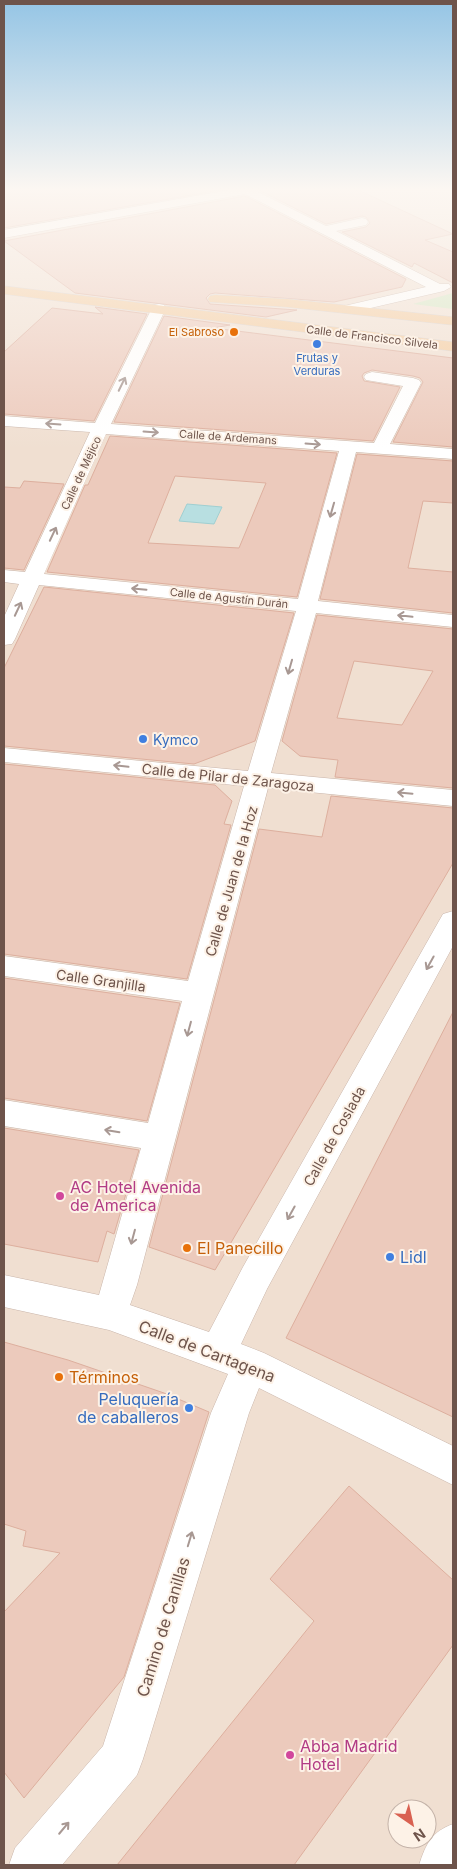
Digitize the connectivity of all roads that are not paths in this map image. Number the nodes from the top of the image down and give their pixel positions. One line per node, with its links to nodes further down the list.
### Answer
1 (415, 276): 3 (street)
2 (453, 285): 3 (street)
3 (438, 288): 8 (street)
4 (4, 290): 7 (main road, Calle de Francisco Silvela)
5 (197, 296): 6 (main road, Calle de Francisco Silvela)
6 (215, 299): 8 (main road, Calle de Francisco Silvela); 11 (main road, Calle de Francisco Silvela)
7 (159, 308): 9 (main road, Calle de Francisco Silvela); 16 (street, Calle de Méjico, one-way to 7)
8 (349, 309): 10 (main road, Calle de Francisco Silvela)
9 (201, 313): 12 (main road, Calle de Francisco Silvela); 13 (main road, Calle de Francisco Silvela)
10 (453, 321)
11 (453, 330)
12 (453, 338)
13 (453, 347)
14 (372, 377): 18 (street)
15 (4, 421): 16 (street, Calle de Ardemans, one-way to 15)
16 (102, 428): 17 (street, Calle de Ardemans, one-way to 17); 21 (street, Calle de Méjico, one-way to 16)
17 (349, 446): 18 (street, Calle de Ardemans); 22 (street, Calle de Juan de la Hoz, one-way to 22)
18 (379, 449): 19 (street, Calle de Ardemans)
19 (453, 454)
20 (4, 576): 21 (street, Calle de Agustín Durán)
21 (32, 579): 22 (street, Calle de Agustín Durán, one-way to 21); 24 (street, Calle de Méjico, one-way to 21)
22 (306, 606): 23 (street, Calle de Agustín Durán, one-way to 22); 26 (street, Calle de Juan de la Hoz, one-way to 26)
23 (453, 621)
24 (4, 639)
25 (4, 755): 26 (street, Calle de Pilar de Zaragoza, one-way to 25)
26 (258, 780): 27 (street, Calle de Pilar de Zaragoza, one-way to 26); 30 (street, Calle de Juan de la Hoz)
27 (453, 798)
28 (453, 921): 35 (street, Calle de Coslada, one-way to 35)
29 (4, 966): 30 (street, Calle Granjilla)
30 (199, 993): 32 (street, Calle de Juan de la Hoz, one-way to 32)
31 (4, 1113): 32 (street, one-way to 31)
32 (160, 1138): 34 (street, Calle de Juan de la Hoz, one-way to 34)
33 (4, 1291): 34 (street, Calle de Cartagena)
34 (109, 1314): 35 (street, Calle de Cartagena)
35 (235, 1359): 36 (street, Calle de Cartagena); 38 (street, Camino de Canillas, one-way to 35)
36 (453, 1466)
37 (453, 1847): 39 (street)
38 (32, 1865)
39 (442, 1865)

